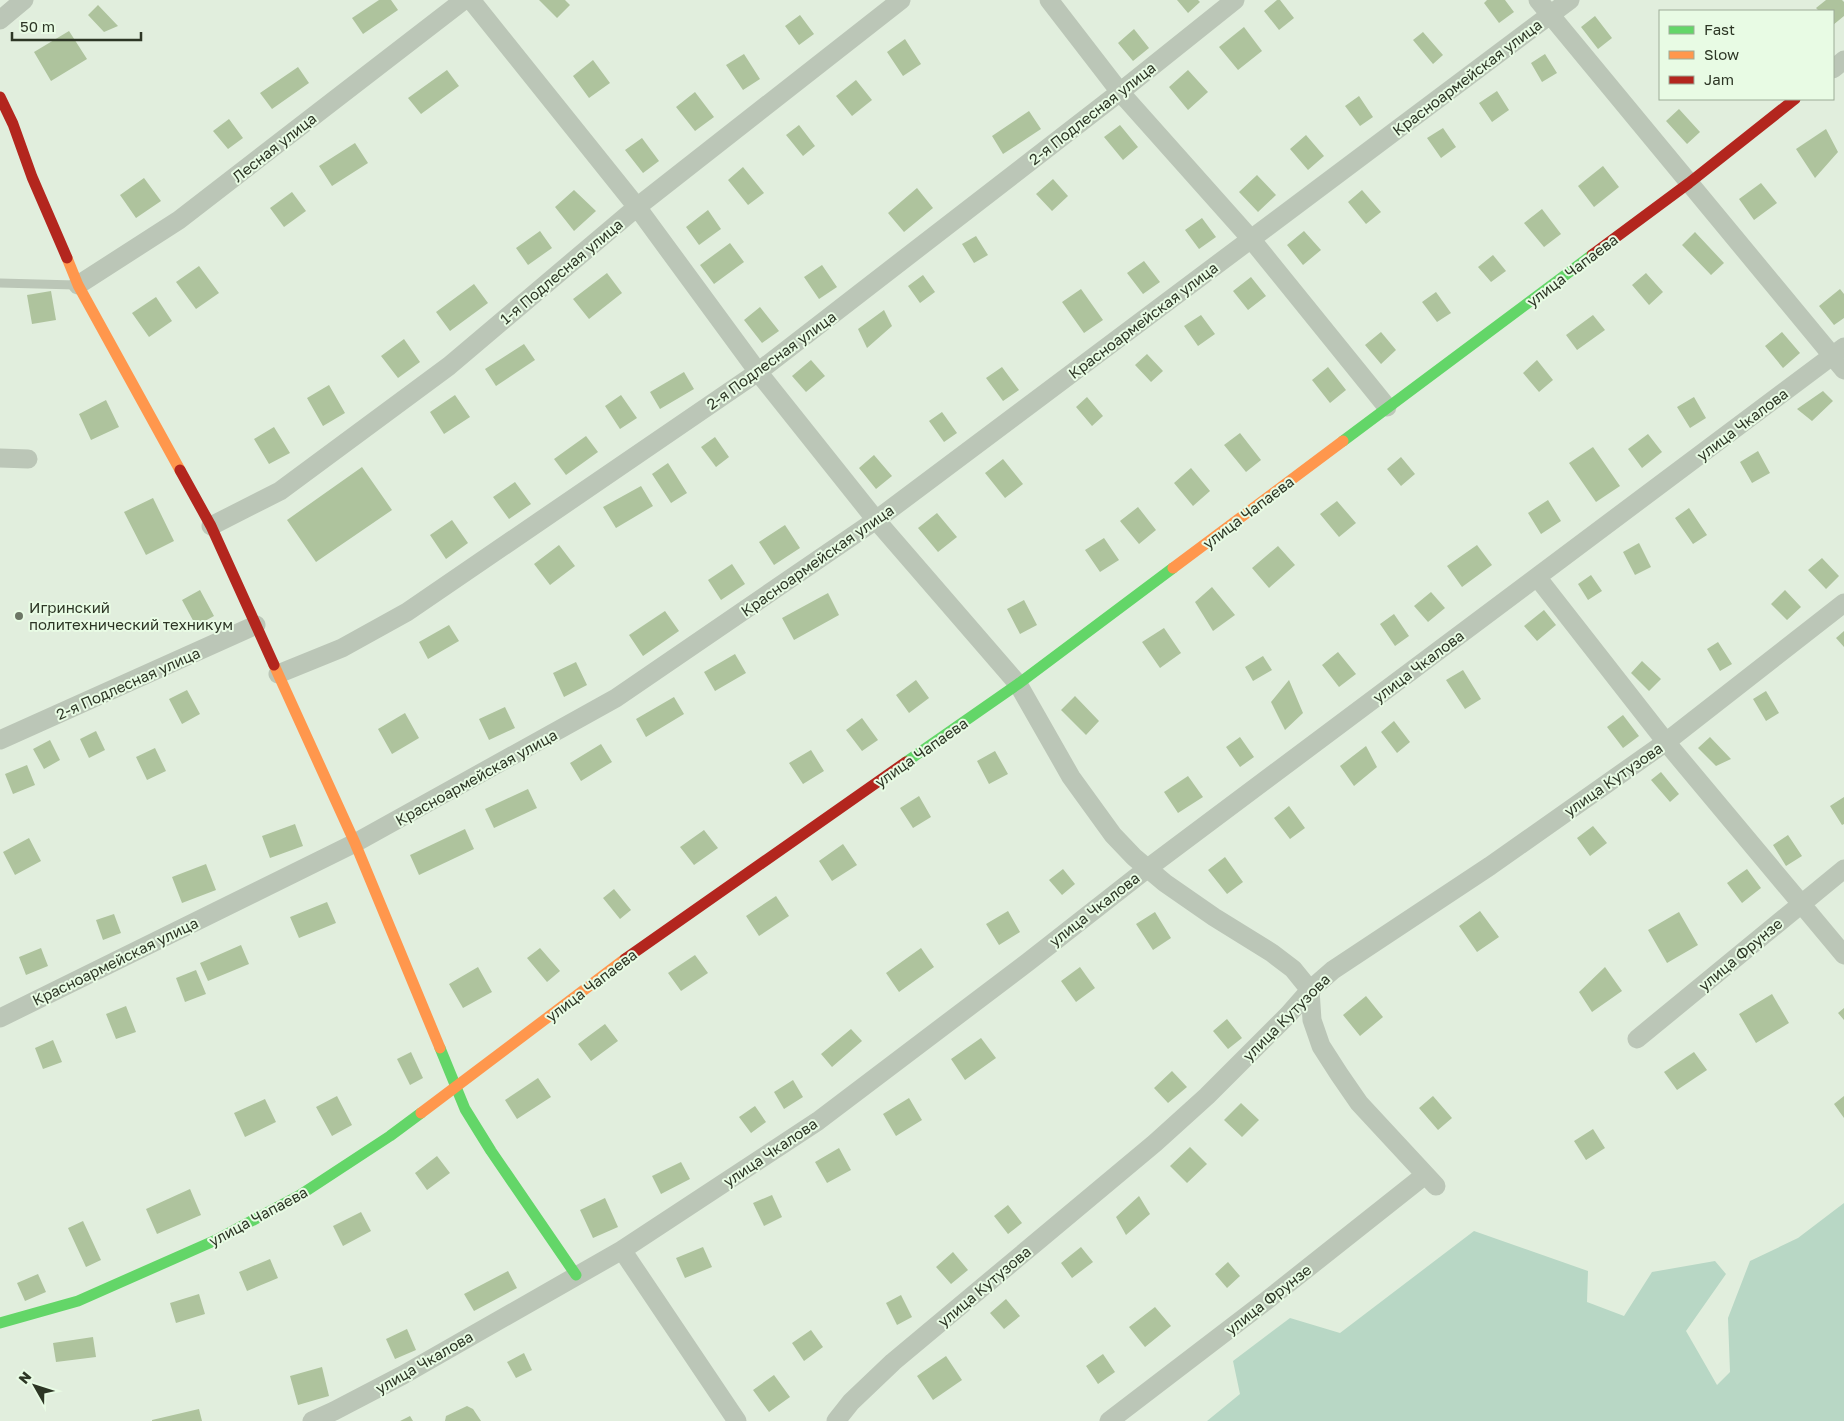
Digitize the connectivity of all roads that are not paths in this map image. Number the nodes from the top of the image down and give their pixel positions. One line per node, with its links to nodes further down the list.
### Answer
1 (24, 0): 10 (street)
2 (464, 0): 20 (street, Лесная улица)
3 (471, 0): 17 (street)
4 (901, 0): 17 (street, 1-я Подлесная улица)
5 (1049, 0): 13 (street)
6 (1235, 0): 13 (street, 2-я Подлесная улица)
7 (1538, 0): 9 (street)
8 (1570, 0): 9 (street, Красноармейская улица)
9 (1550, 15): 16 (street); 18 (street, Красноармейская улица)
10 (0, 20)
11 (1844, 60): 12 (street)
12 (1834, 68)
13 (1120, 92): 18 (street); 22 (street, 2-я Подлесная улица)
14 (0, 97): 20 (street)
15 (1794, 100): 16 (street, улица Чапаева)
16 (1689, 183): 21 (street); 23 (street, улица Чапаева)
17 (637, 207): 22 (street); 27 (street, 1-я Подлесная улица)
18 (1251, 239): 23 (street); 26 (street, Красноармейская улица)
19 (0, 283): 20 (lane)
20 (78, 285): 27 (street)
21 (1840, 358): 28 (street, улица Чкалова)
22 (758, 372): 26 (street); 31 (street, 2-я Подлесная улица)
23 (1387, 407): 32 (street, улица Чапаева)
24 (0, 458): 25 (street)
25 (28, 459)
26 (876, 520): 32 (street); 35 (street, Красноармейская улица)
27 (211, 526): 30 (street)
28 (1537, 576): 34 (street); 36 (street, улица Чкалова)
29 (1844, 603): 34 (street, улица Кутузова)
30 (256, 625): 31 (street); 33 (street, 2-я Подлесная улица)
31 (278, 674): 35 (street)
32 (1018, 684): 36 (street); 43 (street, улица Чапаева)
33 (0, 740)
34 (1666, 742): 38 (street); 40 (street, улица Кутузова)
35 (355, 844): 41 (street, Красноармейская улица); 43 (street)
36 (1148, 868): 40 (street); 44 (street, улица Чкалова)
37 (1844, 869): 38 (street, улица Фрунзе)
38 (1800, 904): 39 (street); 42 (street, улица Фрунзе)
39 (1844, 955)
40 (1310, 990): 49 (street, улица Кутузова); 50 (street, улица Фрунзе)
41 (0, 1018)
42 (1637, 1039)
43 (456, 1086): 45 (street); 46 (street, улица Чапаева)
44 (622, 1250): 45 (street, улица Чкалова); 48 (street)
45 (576, 1275): 47 (street, улица Чкалова)
46 (0, 1323)
47 (312, 1421)
48 (737, 1421)
49 (836, 1421)
50 (1109, 1421)

